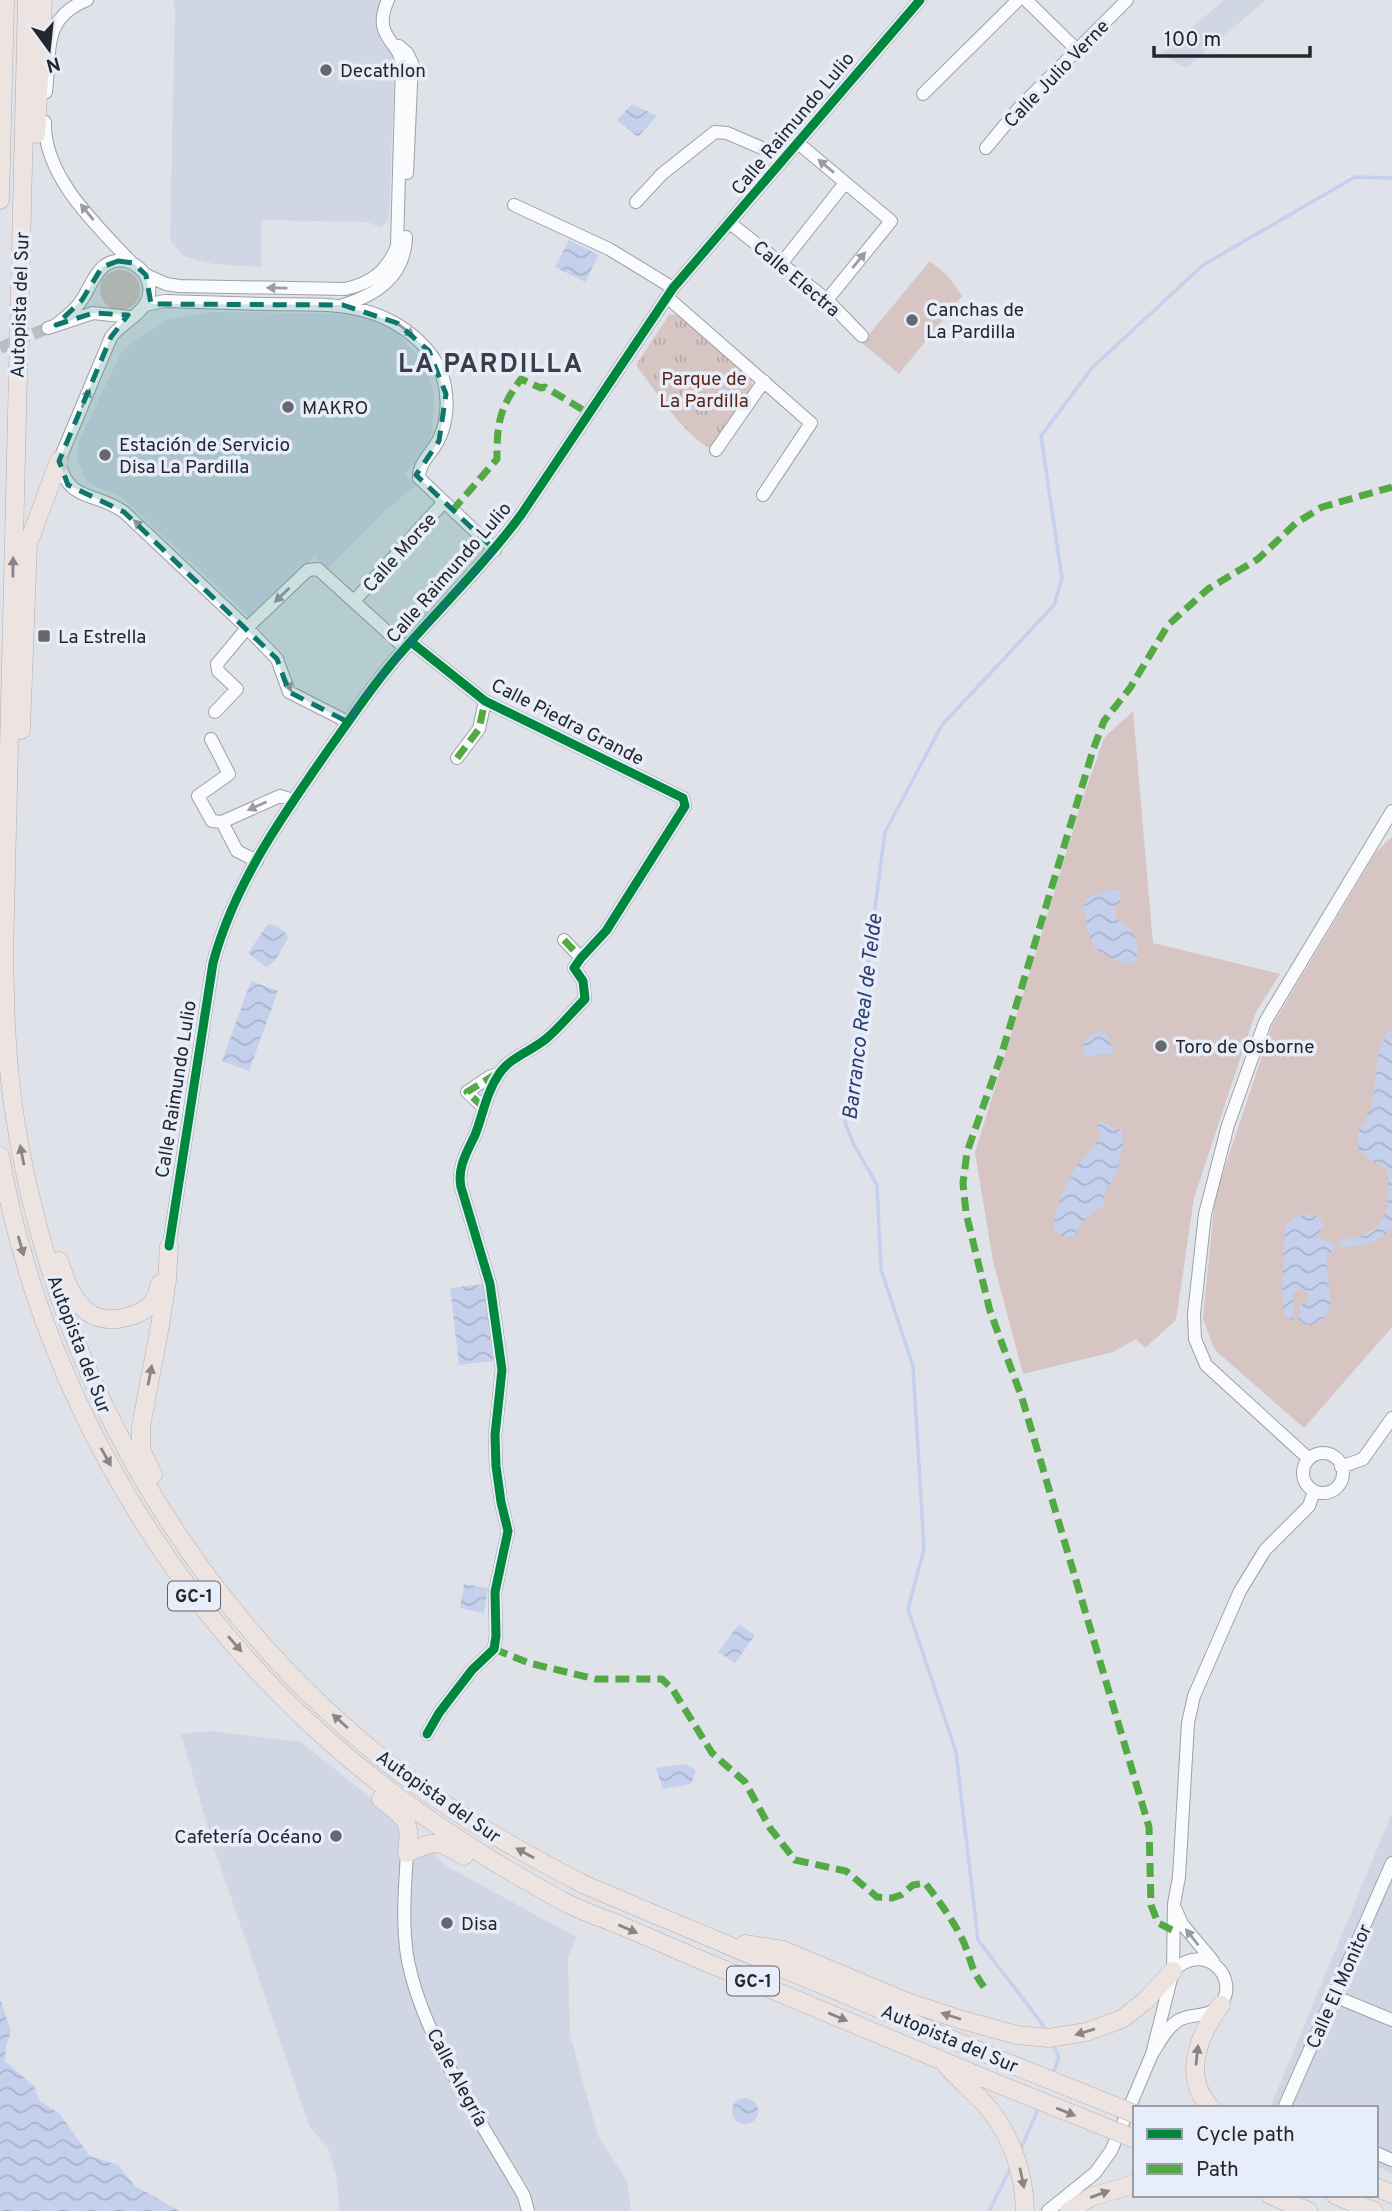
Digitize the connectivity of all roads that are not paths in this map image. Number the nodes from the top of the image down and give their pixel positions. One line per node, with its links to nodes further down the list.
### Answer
1 (27, 0): 24 (highway, Autopista del Sur / GC-1)
2 (44, 0): 13 (street); 24 (highway)
3 (87, 0): 13 (street)
4 (390, 0): 25 (street, one-way to 25); 29 (street)
5 (920, 0): 14 (street, Calle Raimundo Lulio)
6 (1018, 0): 12 (street)
7 (1026, 0): 11 (street)
8 (1127, 0): 11 (street, Calle Julio Verne)
9 (4, 7): 10 (highway); 18 (highway)
10 (0, 35)
11 (1077, 50): 15 (street, Calle Julio Verne)
12 (923, 94)
13 (46, 96): 22 (street, one-way to 13)
14 (798, 143): 16 (street, Calle Raimundo Lulio); 17 (street, one-way to 14)
15 (986, 148)
16 (785, 158): 19 (street); 21 (street, Calle Raimundo Lulio)
17 (845, 183): 23 (street); 27 (street, one-way to 17)
18 (0, 200)
19 (636, 202)
20 (514, 205): 26 (street)
21 (730, 223): 23 (street, Calle Electra); 26 (street, Calle Raimundo Lulio)
22 (133, 263): 25 (street); 30 (street)
23 (781, 264): 27 (street, Calle Electra)
24 (21, 267): 51 (highway, Autopista del Sur / GC-1, one-way to 24)
25 (146, 275): 28 (street)
26 (670, 292): 32 (street); 37 (street, Calle Raimundo Lulio)
27 (827, 300): 31 (street, Calle Electra)
28 (145, 305): 29 (street); 30 (street)
29 (343, 305): 36 (street, one-way to 36)
30 (130, 317): 34 (street, one-way to 30)
31 (862, 336)
32 (764, 381): 33 (street); 35 (street)
33 (716, 450)
34 (59, 461): 39 (street, one-way to 34); 51 (highway)
35 (763, 495)
36 (443, 503): 37 (street); 38 (street, Calle Morse)
37 (495, 550): 40 (street, Calle Raimundo Lulio)
38 (354, 601): 39 (street, Calle Piedra Grande, one-way to 39); 40 (street, Calle Piedra Grande)
39 (247, 628): 42 (street); 43 (street, one-way to 43)
40 (408, 645): 41 (street, Calle Piedra Grande); 43 (street, Calle Raimundo Lulio)
41 (485, 701): 45 (street); 52 (street, Calle Piedra Grande)
42 (215, 712)
43 (348, 722): 46 (street, Calle Raimundo Lulio)
44 (211, 739): 48 (street)
45 (457, 758)
46 (293, 800): 48 (street, one-way to 48); 49 (street, Calle Raimundo Lulio)
47 (1392, 811): 59 (street)
48 (222, 822): 49 (street)
49 (257, 861): 57 (street, Calle Raimundo Lulio)
50 (564, 940): 52 (street)
51 (4, 954): 56 (highway, Autopista del Sur / GC-1, one-way to 51)
52 (580, 958): 53 (street)
53 (500, 1073): 54 (street); 54 (street)
54 (483, 1107): 63 (street)
55 (0, 1156): 64 (highway, Autopista del Sur / GC-1, one-way to 64)
56 (34, 1207): 57 (highway); 62 (highway, Autopista del Sur / GC-1)
57 (169, 1246): 62 (highway, one-way to 57)
58 (1392, 1418): 60 (street)
59 (1308, 1459): 60 (street); 61 (street)
60 (1341, 1467): 61 (street)
61 (1314, 1492): 68 (street)
62 (219, 1593): 69 (highway, Autopista del Sur / GC-1, one-way to 62)
63 (428, 1734)
64 (355, 1763): 65 (highway); 67 (highway, Autopista del Sur / GC-1)
65 (407, 1853): 67 (highway); 85 (street, Calle Alegría)
66 (1392, 1863): 72 (street, Calle El Monitor)
67 (565, 1903): 76 (highway, Autopista del Sur / GC-1, one-way to 76)
68 (1174, 1904): 70 (street, one-way to 68); 71 (street)
69 (715, 1939): 71 (highway, one-way to 69); 79 (highway, Autopista del Sur / GC-1, bridge)
70 (1216, 1965): 71 (street); 73 (street)
71 (1173, 1971): 75 (street)
72 (1334, 1996): 74 (street); 78 (street, Calle El Monitor)
73 (1221, 2005): 75 (street); 77 (highway, one-way to 73)
74 (1392, 2020)
75 (1152, 2054): 84 (street)
76 (941, 2060): 80 (highway, Autopista del Sur / GC-1, one-way to 80, bridge); 86 (highway, one-way to 86)
77 (1210, 2106)
78 (1285, 2106)
79 (1133, 2113)
80 (1133, 2138)
81 (1133, 2185): 84 (highway, one-way to 81)
82 (1275, 2197): 89 (highway)
83 (1340, 2197): 90 (highway)
84 (1067, 2204): 87 (street); 88 (street)
85 (528, 2211)
86 (1025, 2211)
87 (1048, 2211)
88 (1056, 2211)
89 (1308, 2211)
90 (1374, 2211)

